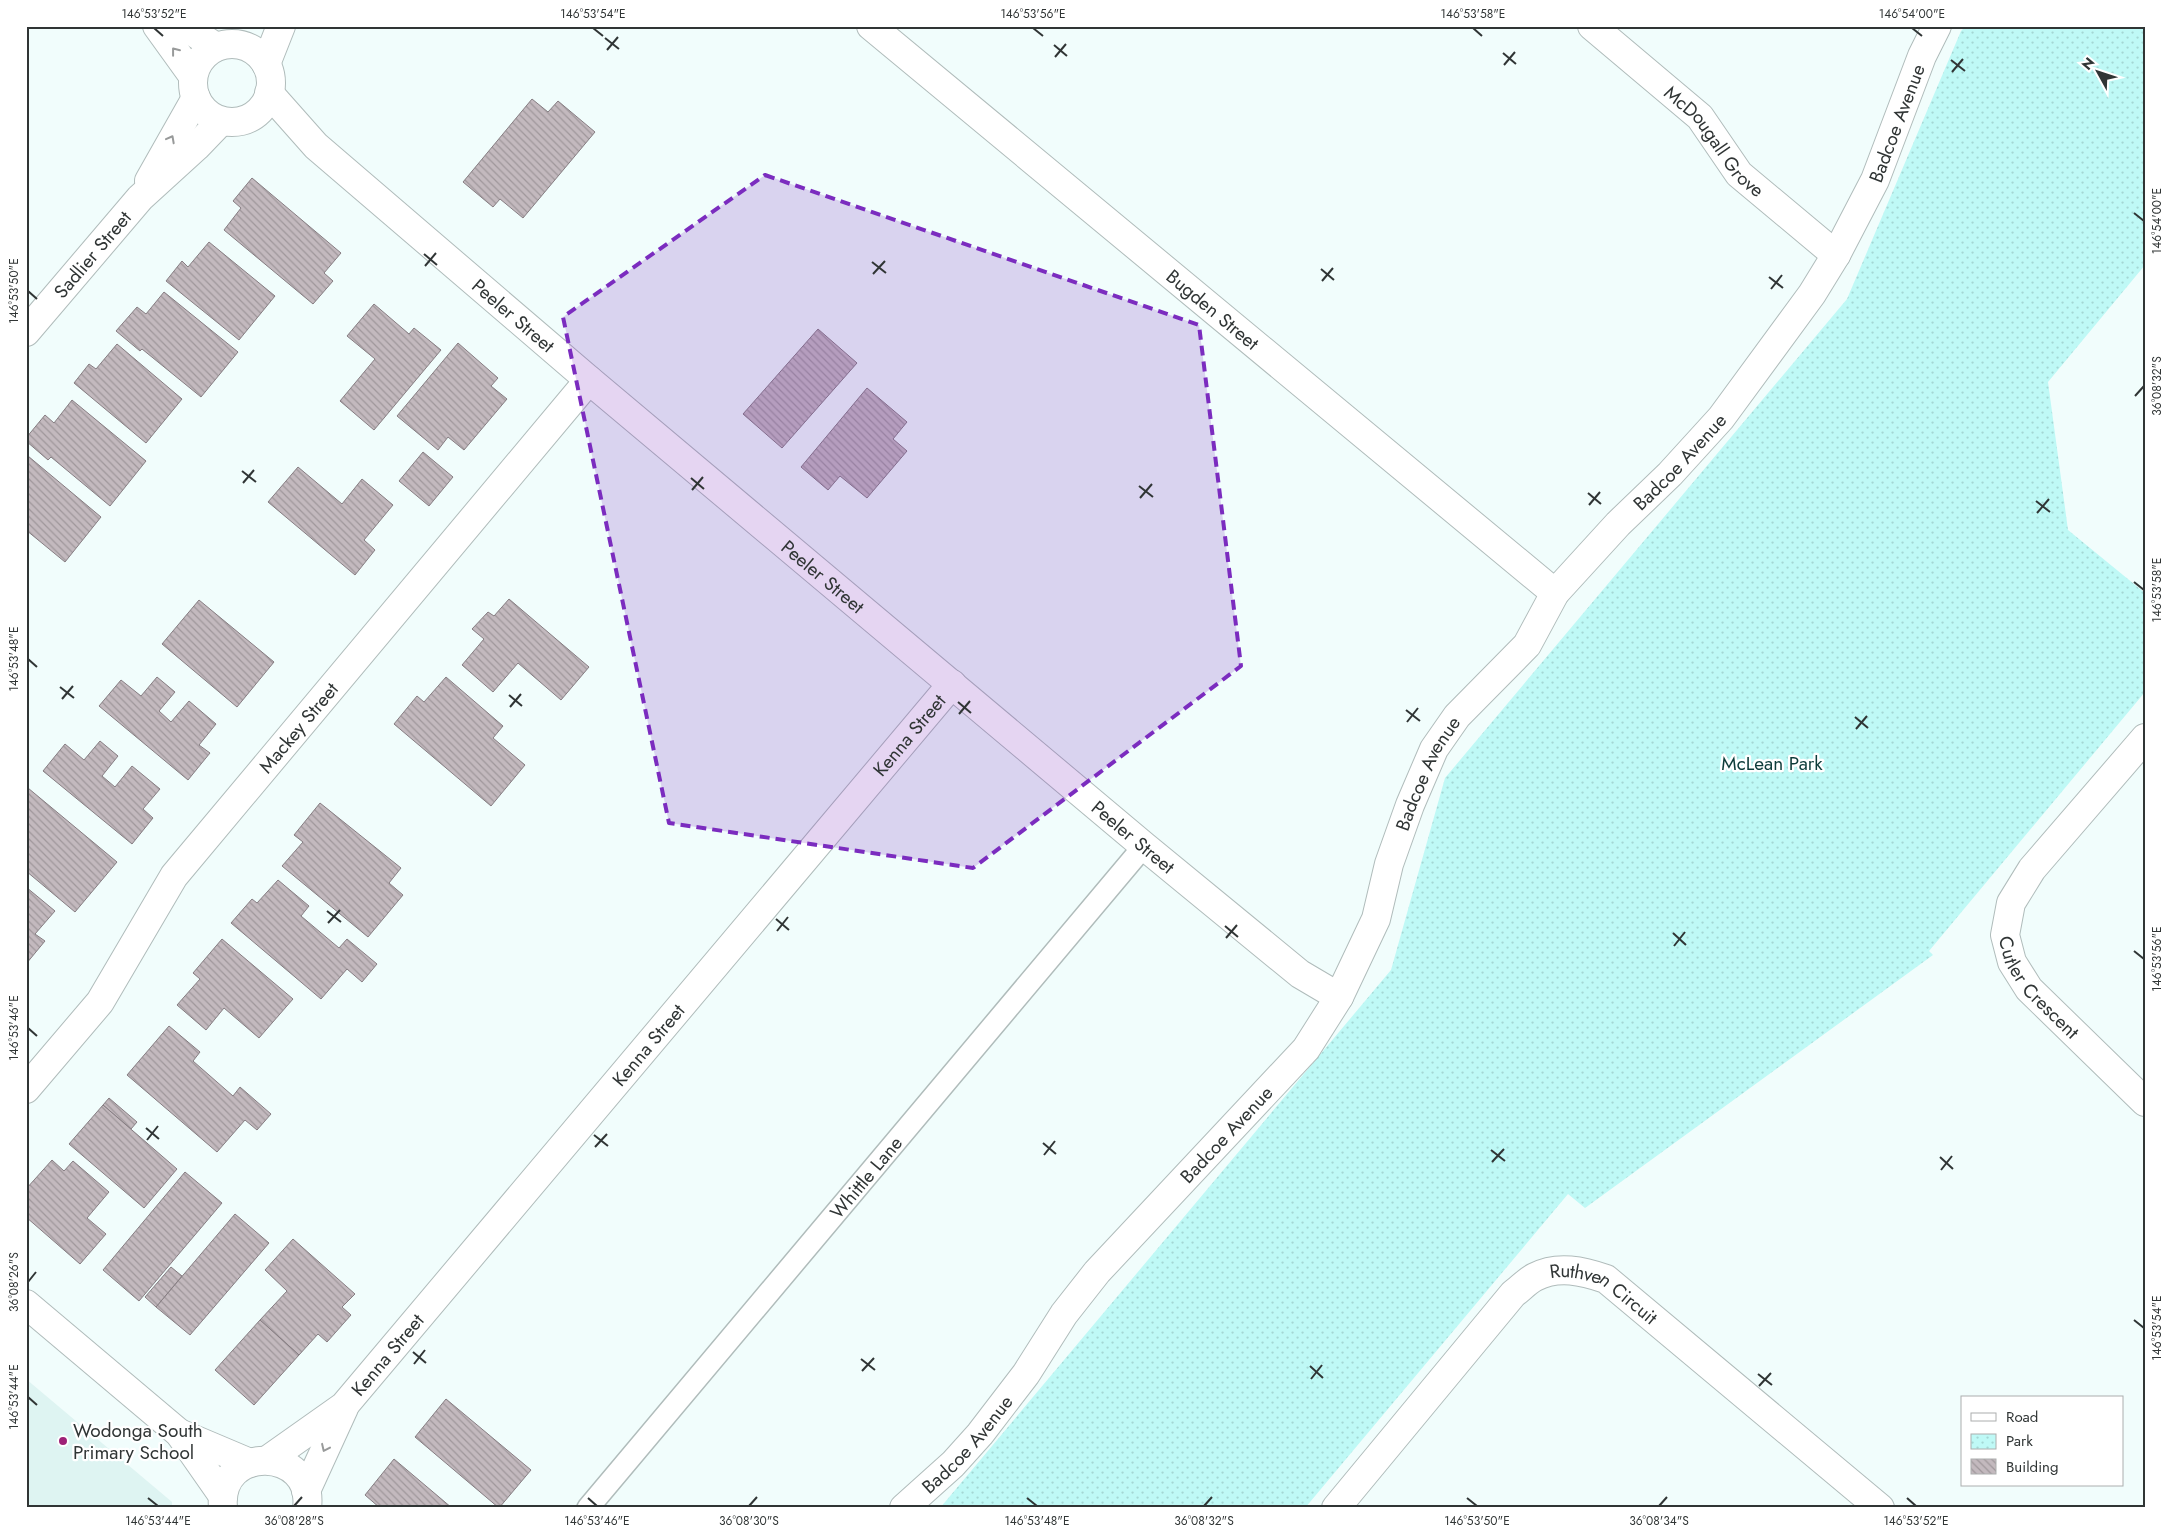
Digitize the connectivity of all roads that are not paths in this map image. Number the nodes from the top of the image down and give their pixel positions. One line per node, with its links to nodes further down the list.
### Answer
1 (156, 26): 11 (street, one-way to 1)
2 (184, 26): 9 (street)
3 (270, 26): 8 (street)
4 (281, 26): 10 (street)
5 (871, 26): 20 (street, Bugden Street)
6 (1592, 26): 17 (street, McDougall Grove)
7 (1937, 26): 17 (street, Badcoe Avenue)
8 (244, 46): 9 (street); 10 (street)
9 (216, 48): 11 (street)
10 (266, 64): 12 (street)
11 (195, 87): 14 (street); 16 (street, Sadlier Street, one-way to 11)
12 (270, 93): 13 (street); 15 (street, Peeler Street)
13 (250, 117): 14 (street); 15 (street, Peeler Street)
14 (221, 121): 16 (street, Sadlier Street)
15 (316, 146): 19 (street, Peeler Street)
16 (140, 198): 18 (street, Sadlier Street)
17 (1836, 255): 20 (street, Badcoe Avenue)
18 (26, 332)
19 (589, 380): 21 (street, Peeler Street); 25 (street, Mackey Street)
20 (1555, 593): 24 (street, Badcoe Avenue)
21 (952, 684): 23 (street, Peeler Street); 28 (street, Kenna Street)
22 (2145, 738): 26 (street, Cutler Crescent)
23 (1144, 846): 24 (street, Peeler Street); 33 (lane, Whittle Lane)
24 (1339, 997): 34 (street, Badcoe Avenue)
25 (26, 1089)
26 (2145, 1102)
27 (26, 1304): 29 (street)
28 (344, 1406): 30 (street, Kenna Street); 32 (street, Kenna Street, one-way to 32)
29 (179, 1433): 30 (street); 31 (street)
30 (259, 1461): 31 (street, Kenna Street); 32 (street)
31 (223, 1502)
32 (309, 1502)
33 (588, 1508)
34 (904, 1508)
35 (1336, 1508): 36 (street, Ruthven Circuit)
36 (1880, 1508)

